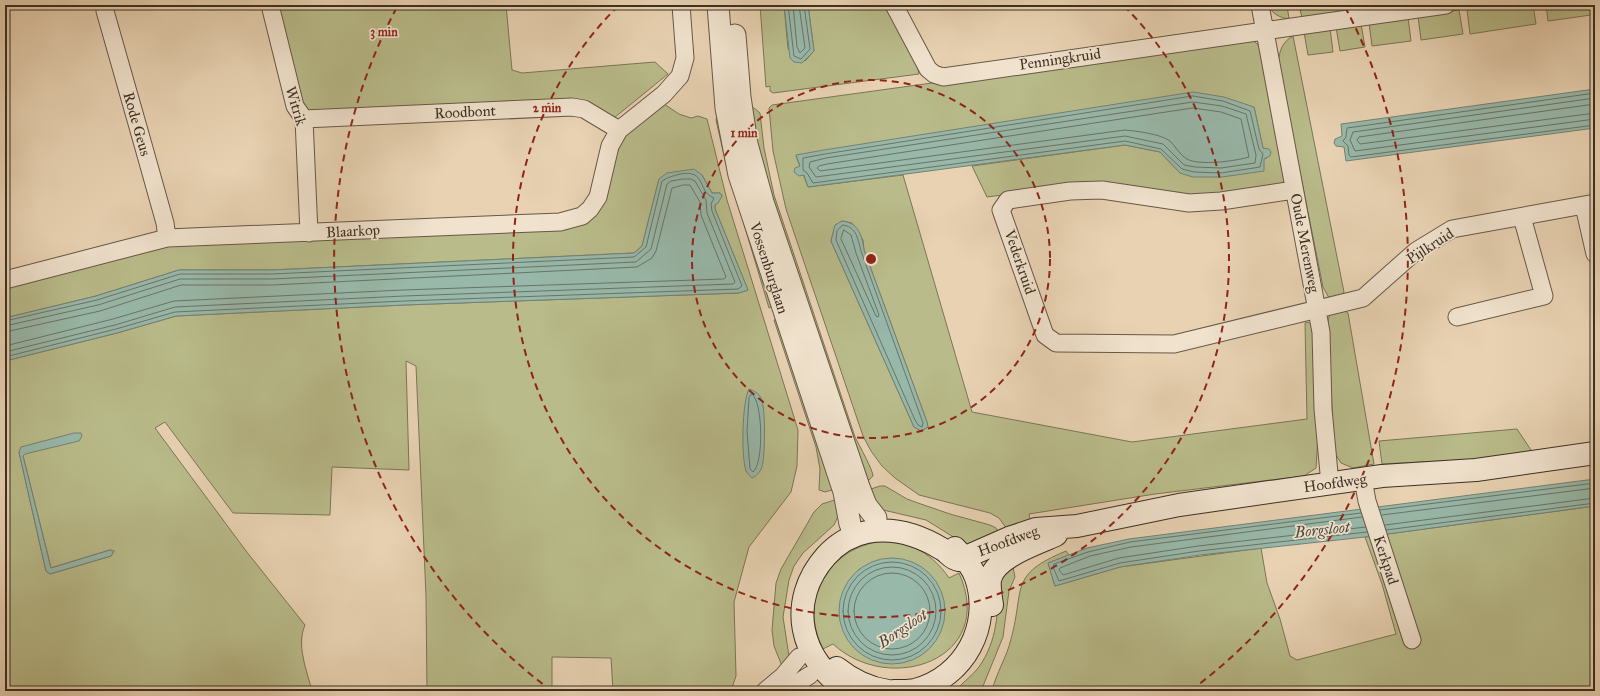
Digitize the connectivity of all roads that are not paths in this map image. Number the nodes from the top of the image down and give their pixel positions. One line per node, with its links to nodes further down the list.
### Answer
1 (270, 5): 10 (street, Witrik)
2 (682, 5): 11 (street, Blaarkop)
3 (718, 5): 26 (street, Vossenburglaan)
4 (732, 5): 24 (street, Vossenburglaan)
5 (894, 5): 9 (street, Penningkruid)
6 (1260, 5): 9 (street, Oude Merenweg)
7 (1446, 5): 9 (street, Penningkruid)
8 (105, 11): 16 (street, Rode Geus)
9 (1266, 31): 12 (street, Oude Merenweg)
10 (304, 119): 11 (street, Roodbont); 15 (street, Witrik)
11 (620, 130): 15 (street, Blaarkop)
12 (1294, 190): 19 (street, Oude Merenweg); 19 (street, Vederkruid)
13 (1589, 205): 14 (street, Pijlkruid); 17 (street, Pijlkruid)
14 (1522, 217): 19 (street, Pijlkruid); 20 (street)
15 (309, 233): 16 (street, Blaarkop)
16 (167, 238): 18 (street, Blaarkop)
17 (1595, 254)
18 (5, 280)
19 (1317, 309): 23 (street, Oude Merenweg)
20 (1456, 317)
21 (1595, 453): 22 (main road, Hoofdweg)
22 (1363, 479): 23 (main road, Hoofdweg); 28 (street, Kerkpad)
23 (1330, 484): 25 (main road, Hoofdweg)
24 (876, 518): 26 (main road); 27 (main road)
25 (1077, 526): 27 (main road, Hoofdweg); 30 (main road, Hoofdweg)
26 (850, 531): 27 (main road); 29 (main road)
27 (965, 558): 30 (main road)
28 (1412, 640)
29 (810, 667): 31 (street); 32 (street); 33 (main road); 34 (main road); 35 (main road)
30 (936, 689): 36 (main road)
31 (765, 691)
32 (785, 691)
33 (828, 691)
34 (848, 691)
35 (888, 691)
36 (894, 691)

